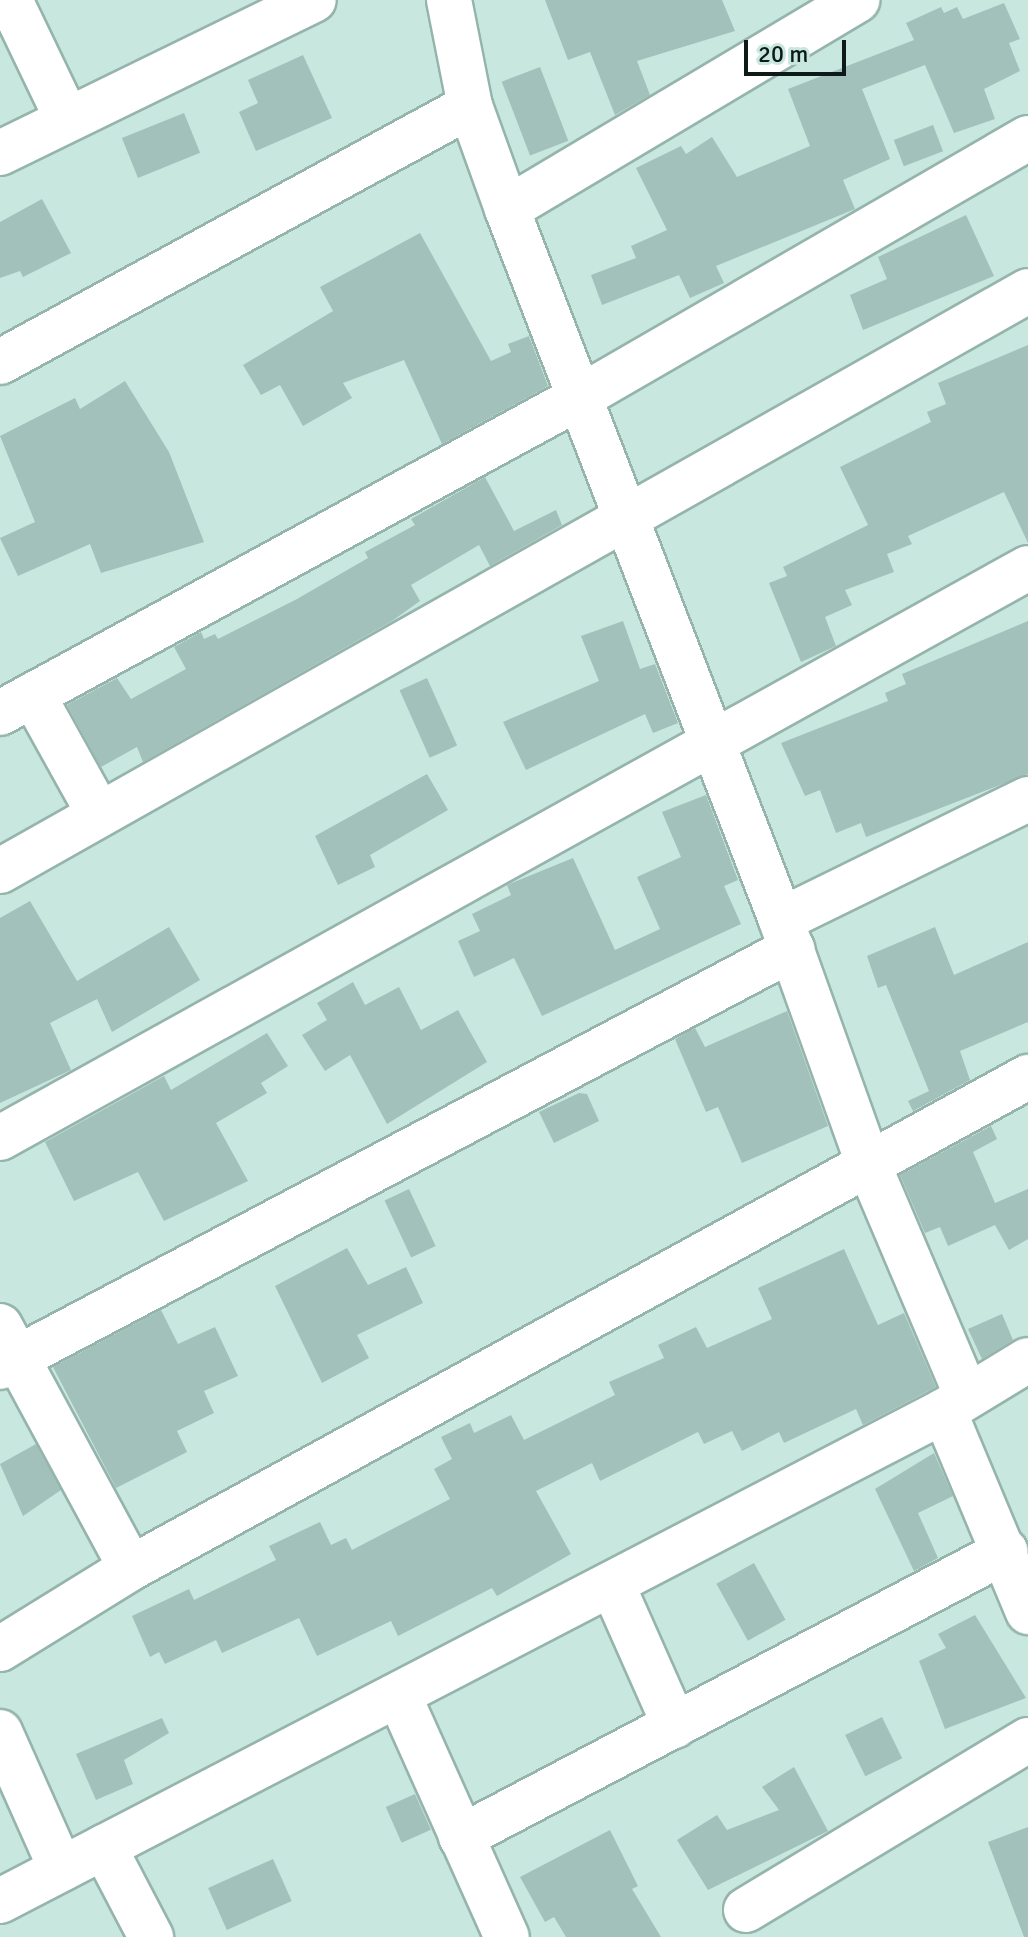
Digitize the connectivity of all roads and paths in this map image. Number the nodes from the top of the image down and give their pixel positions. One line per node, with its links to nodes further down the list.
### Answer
1 (10, 0): 6 (street)
2 (314, 0): 6 (street)
3 (449, 0): 5 (street)
4 (857, 0): 9 (street)
5 (470, 106): 9 (street); 11 (street)
6 (67, 119): 8 (street)
7 (1028, 138): 12 (street)
8 (0, 153)
9 (507, 209): 12 (street)
10 (1028, 291): 13 (street)
11 (0, 362)
12 (582, 396): 13 (street); 15 (street)
13 (628, 519): 16 (street); 18 (street)
14 (1028, 568): 16 (street)
15 (17, 704): 18 (street)
16 (713, 742): 20 (street); 22 (street)
17 (1028, 799): 20 (street)
18 (99, 814): 19 (street)
19 (0, 871)
20 (787, 935): 23 (street); 24 (street)
21 (1028, 1077): 23 (street)
22 (0, 1138)
23 (870, 1168): 26 (street); 28 (street)
24 (5, 1350): 28 (street)
25 (1028, 1360): 26 (street)
26 (955, 1402): 27 (street); 29 (street)
27 (1006, 1551): 30 (street); 33 (street)
28 (131, 1568): 31 (street)
29 (612, 1584): 32 (street); 33 (street)
30 (1028, 1612)
31 (0, 1649)
32 (399, 1696): 36 (street); 37 (street)
33 (675, 1726): 36 (street)
34 (0, 1732): 38 (street)
35 (1028, 1740): 40 (street)
36 (461, 1837): 42 (street)
37 (104, 1847): 38 (street); 41 (street)
38 (61, 1869): 39 (street)
39 (0, 1901)
40 (746, 1910)
41 (151, 1937)
42 (507, 1937)

